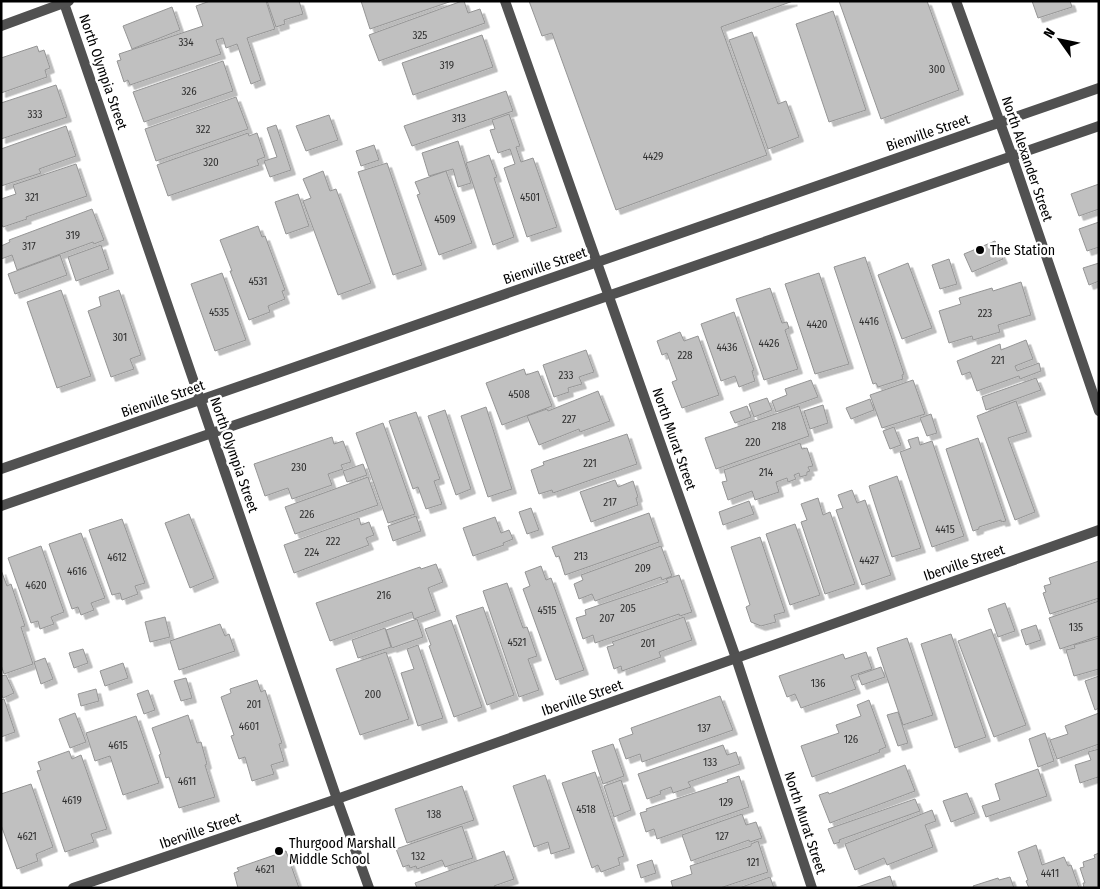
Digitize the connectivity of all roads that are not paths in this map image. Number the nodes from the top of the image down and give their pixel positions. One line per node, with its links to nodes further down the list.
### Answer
1 (505, 1): 9 (street, North Murat Street)
2 (956, 1): 6 (street, North Alexander Street)
3 (67, 2): 4 (street); 11 (street, North Olympia Street)
4 (1, 26)
5 (1099, 88): 6 (street, Bienville Street)
6 (1000, 122): 8 (street, North Alexander Street); 9 (street, Bienville Street)
7 (1099, 126): 8 (street)
8 (1012, 156): 10 (street); 12 (street, North Alexander Street)
9 (597, 262): 10 (street, North Murat Street); 11 (street, Bienville Street)
10 (609, 295): 13 (street); 17 (street, North Murat Street)
11 (200, 400): 13 (street, North Olympia Street); 14 (street, Bienville Street)
12 (1099, 411)
13 (212, 432): 15 (street); 18 (street, North Olympia Street)
14 (1, 469)
15 (1, 506)
16 (1099, 530): 17 (street, Iberville Street)
17 (736, 658): 18 (street, Iberville Street); 21 (street, North Murat Street)
18 (337, 799): 19 (street, Iberville Street); 20 (street, North Olympia Street)
19 (73, 888)
20 (369, 888)
21 (812, 888)

